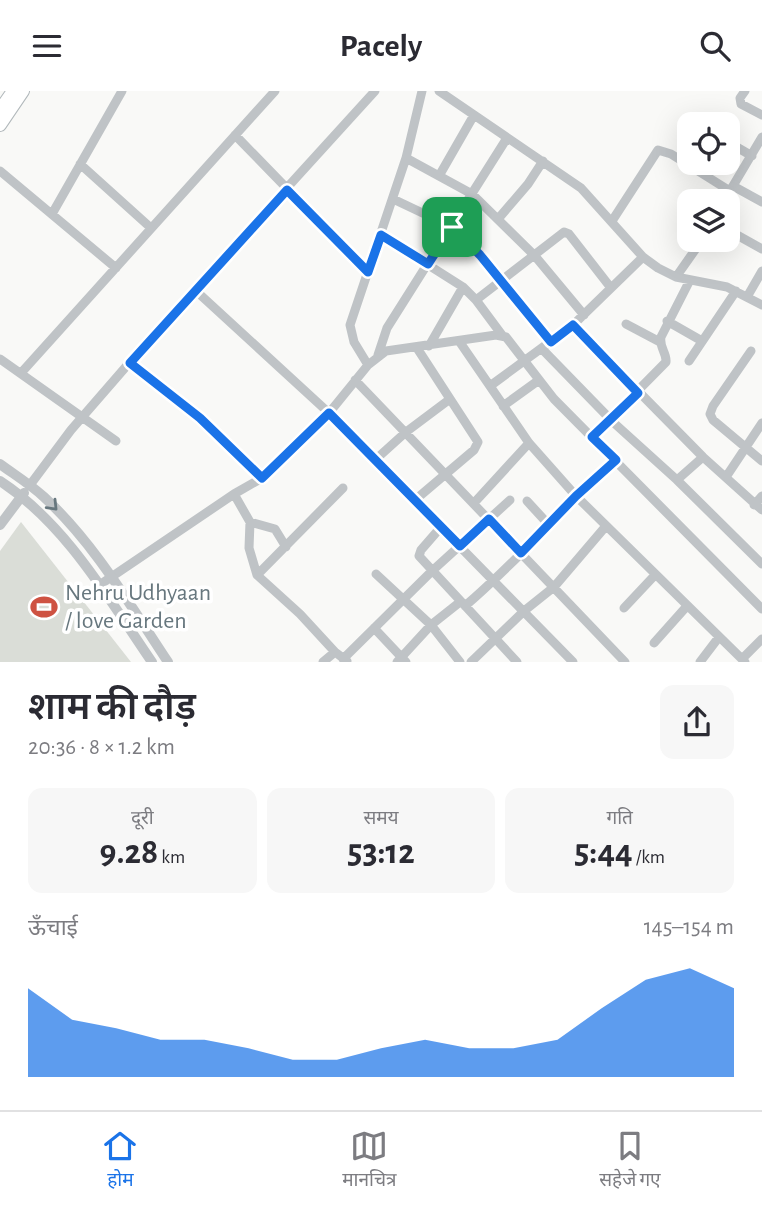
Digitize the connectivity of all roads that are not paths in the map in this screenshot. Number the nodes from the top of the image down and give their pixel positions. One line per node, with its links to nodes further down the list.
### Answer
1 (12, 91): 9 (main road)
2 (23, 91): 12 (main road)
3 (122, 91): 20 (street)
4 (275, 91): 13 (street)
5 (375, 91): 24 (street)
6 (422, 91): 18 (street)
7 (439, 91): 10 (street)
8 (745, 91): 11 (street)
9 (0, 110)
10 (474, 115): 15 (street); 22 (street)
11 (762, 115)
12 (0, 125)
13 (235, 135): 24 (street); 32 (street)
14 (762, 137): 17 (street)
15 (508, 138): 19 (street); 25 (street)
16 (740, 149): 17 (street)
17 (751, 156): 23 (street)
18 (406, 158): 22 (street); 26 (street)
19 (543, 161): 29 (street); 30 (street)
20 (80, 164): 28 (street); 32 (street)
21 (0, 171): 28 (street)
22 (439, 176): 25 (street)
23 (732, 188): 27 (street); 30 (street)
24 (287, 190): 42 (street); 48 (street)
25 (472, 194): 29 (street); 31 (street)
26 (393, 199): 31 (street); 33 (street)
27 (762, 202)
28 (51, 214): 40 (street)
29 (498, 219): 37 (street)
30 (612, 221): 38 (street)
31 (452, 227): 39 (street); 45 (street)
32 (151, 228): 40 (street)
33 (381, 235): 39 (street); 42 (street)
34 (740, 237): 35 (street)
35 (762, 249)
36 (694, 252): 43 (street)
37 (535, 256): 45 (street); 47 (street); 53 (street)
38 (643, 257): 43 (street); 47 (street)
39 (428, 264): 46 (street); 66 (street)
40 (116, 268): 72 (street)
41 (762, 271): 50 (street)
42 (368, 272): 71 (street)
43 (676, 277): 44 (street)
44 (690, 280): 49 (street); 54 (street)
45 (502, 281): 51 (street); 60 (street)
46 (463, 287): 51 (street); 62 (street)
47 (611, 288): 53 (street)
48 (195, 290): 70 (street); 79 (street)
49 (736, 291): 50 (street); 59 (street)
50 (747, 297): 52 (street)
51 (476, 300): 57 (street)
52 (762, 305)
53 (584, 315): 56 (street)
54 (667, 321): 59 (street); 61 (street)
55 (626, 324): 61 (street)
56 (573, 325): 60 (street); 76 (street)
57 (502, 335): 58 (street); 69 (street)
58 (459, 341): 62 (street); 75 (street)
59 (702, 341): 68 (street)
60 (551, 342): 64 (street)
61 (660, 342): 76 (street)
62 (429, 346): 63 (street)
63 (417, 348): 66 (street); 77 (street)
64 (542, 349): 69 (street); 81 (street)
65 (751, 351): 87 (street)
66 (378, 355): 71 (street)
67 (0, 359): 72 (street)
68 (689, 361)
69 (525, 362): 74 (street); 75 (street)
70 (130, 363): 80 (street); 95 (street)
71 (368, 365): 73 (street)
72 (21, 373): 80 (street)
73 (355, 380): 79 (street); 83 (street)
74 (539, 380): 78 (street); 84 (street)
75 (490, 386): 78 (street)
76 (638, 393): 81 (street); 88 (street)
77 (450, 399): 83 (street); 93 (street)
78 (503, 405): 86 (street)
79 (329, 413): 89 (street); 95 (street)
80 (83, 417): 85 (street); 98 (street)
81 (611, 420): 84 (street); 97 (street)
82 (762, 423): 87 (street)
83 (406, 432): 89 (street); 93 (street)
84 (592, 437): 90 (street)
85 (116, 441)
86 (529, 443): 102 (street); 107 (street)
87 (747, 447): 91 (street); 94 (street)
88 (703, 457): 94 (street); 97 (street)
89 (375, 460): 104 (street)
90 (616, 460): 102 (street); 131 (street)
91 (762, 461)
92 (0, 464): 98 (street)
93 (445, 473): 104 (street); 107 (street)
94 (726, 477): 108 (street)
95 (262, 478): 100 (street)
96 (0, 481): 101 (street)
97 (677, 481): 118 (street)
98 (30, 485): 101 (street); 123 (street, one-way to 123)
99 (343, 488): 116 (street)
100 (234, 494): 110 (street); 123 (street)
101 (21, 496): 111 (street); 125 (street)
102 (576, 496): 112 (street); 113 (street)
103 (762, 496): 108 (street)
104 (415, 500): 114 (street)
105 (510, 501): 109 (street)
106 (527, 501): 112 (street)
107 (474, 503): 109 (street)
108 (758, 507)
109 (489, 519): 115 (street); 117 (street)
110 (250, 522): 116 (street); 120 (street)
111 (0, 525)
112 (549, 525): 117 (street)
113 (606, 526): 122 (street); 126 (street)
114 (441, 527): 115 (street); 119 (street)
115 (460, 546): 119 (street); 124 (street)
116 (286, 547): 120 (street)
117 (521, 553): 124 (street); 126 (street)
118 (762, 564)
119 (432, 571): 127 (street); 128 (street)
120 (257, 575): 139 (street)
121 (376, 575): 127 (street)
122 (655, 575): 129 (street); 130 (street)
123 (112, 578): 125 (street); 144 (street)
124 (495, 581): 128 (street); 132 (street)
125 (98, 586): 143 (street)
126 (554, 587): 132 (street); 140 (street)
127 (403, 599): 133 (street); 134 (street)
128 (462, 604): 133 (street); 136 (street)
129 (687, 606): 135 (street); 138 (street)
130 (624, 608)
131 (762, 609)
132 (524, 611): 136 (street); 149 (street)
133 (431, 625): 141 (street); 146 (street)
134 (374, 628): 139 (street); 141 (street)
135 (719, 637): 142 (street); 151 (street)
136 (495, 638): 147 (street); 148 (street)
137 (762, 639): 142 (street)
138 (654, 643)
139 (342, 658): 145 (street)
140 (622, 658): 150 (street)
141 (402, 660)
142 (744, 661)
143 (152, 662)
144 (168, 662)
145 (323, 662)
146 (460, 662)
147 (471, 662)
148 (517, 662)
149 (573, 662)
150 (608, 662)
151 (700, 662)

